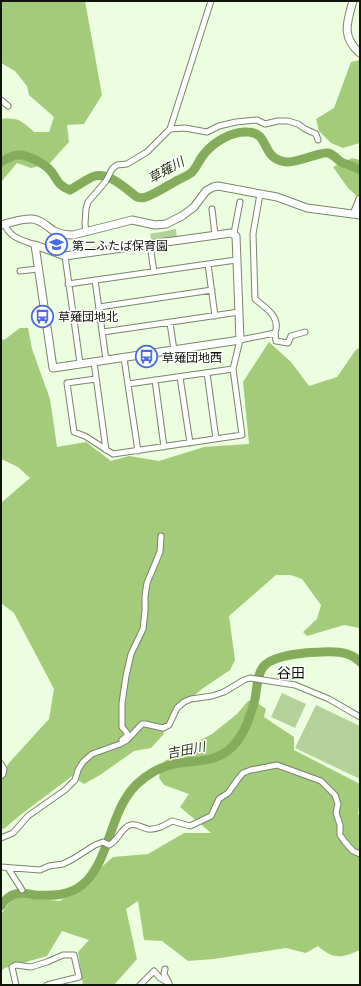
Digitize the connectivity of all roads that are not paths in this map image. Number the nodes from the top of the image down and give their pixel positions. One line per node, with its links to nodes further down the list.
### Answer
1 (212, 1): 6 (street)
2 (353, 1): 3 (street)
3 (360, 53)
4 (1, 100): 5 (street)
5 (8, 106)
6 (170, 129): 7 (street); 14 (street)
7 (318, 140)
8 (260, 194): 12 (street); 14 (street); 34 (street)
9 (360, 199): 12 (street)
10 (240, 202): 15 (street)
11 (212, 209): 16 (street)
12 (357, 215)
13 (3, 224): 14 (street); 18 (street)
14 (86, 231)
15 (234, 234): 16 (street); 20 (street)
16 (215, 235): 17 (street)
17 (150, 244): 19 (street); 24 (street)
18 (35, 245): 19 (street); 22 (street)
19 (65, 256): 26 (street)
20 (236, 260): 21 (street); 29 (street)
21 (208, 264): 24 (street); 27 (street)
22 (38, 269): 23 (street); 40 (street)
23 (20, 271)
24 (154, 272): 25 (street)
25 (95, 280): 26 (street); 28 (street)
26 (68, 284): 40 (street)
27 (212, 290): 28 (street); 30 (street)
28 (99, 307): 32 (street)
29 (239, 312): 30 (street); 35 (street)
30 (214, 316): 31 (street)
31 (170, 323): 32 (street); 36 (street)
32 (103, 332): 38 (street)
33 (305, 332): 34 (street)
34 (275, 333): 35 (street)
35 (240, 340): 36 (street); 41 (street)
36 (174, 350): 37 (street)
37 (124, 358): 38 (street); 46 (street)
38 (106, 360): 39 (street)
39 (94, 362): 40 (street); 44 (street)
40 (80, 363)
41 (233, 369): 42 (street); 47 (street)
42 (207, 373): 43 (street); 47 (street)
43 (180, 377): 45 (street); 48 (street)
44 (96, 379): 50 (street); 50 (street)
45 (155, 380): 46 (street); 49 (street)
46 (128, 384): 51 (street)
47 (216, 439): 48 (street)
48 (190, 443): 49 (street)
49 (164, 447): 51 (street)
50 (106, 450): 51 (street)
51 (138, 451)
52 (162, 536): 54 (street)
53 (360, 717): 54 (street)
54 (120, 744): 57 (street)
55 (1, 764): 56 (street)
56 (1, 776)
57 (1, 838)
58 (360, 854): 60 (street)
59 (1, 867): 60 (street)
60 (8, 868): 61 (street)
61 (22, 890)
62 (165, 970): 66 (street)
63 (55, 984): 64 (street); 65 (street)
64 (16, 985)
65 (47, 985)
66 (140, 985)

